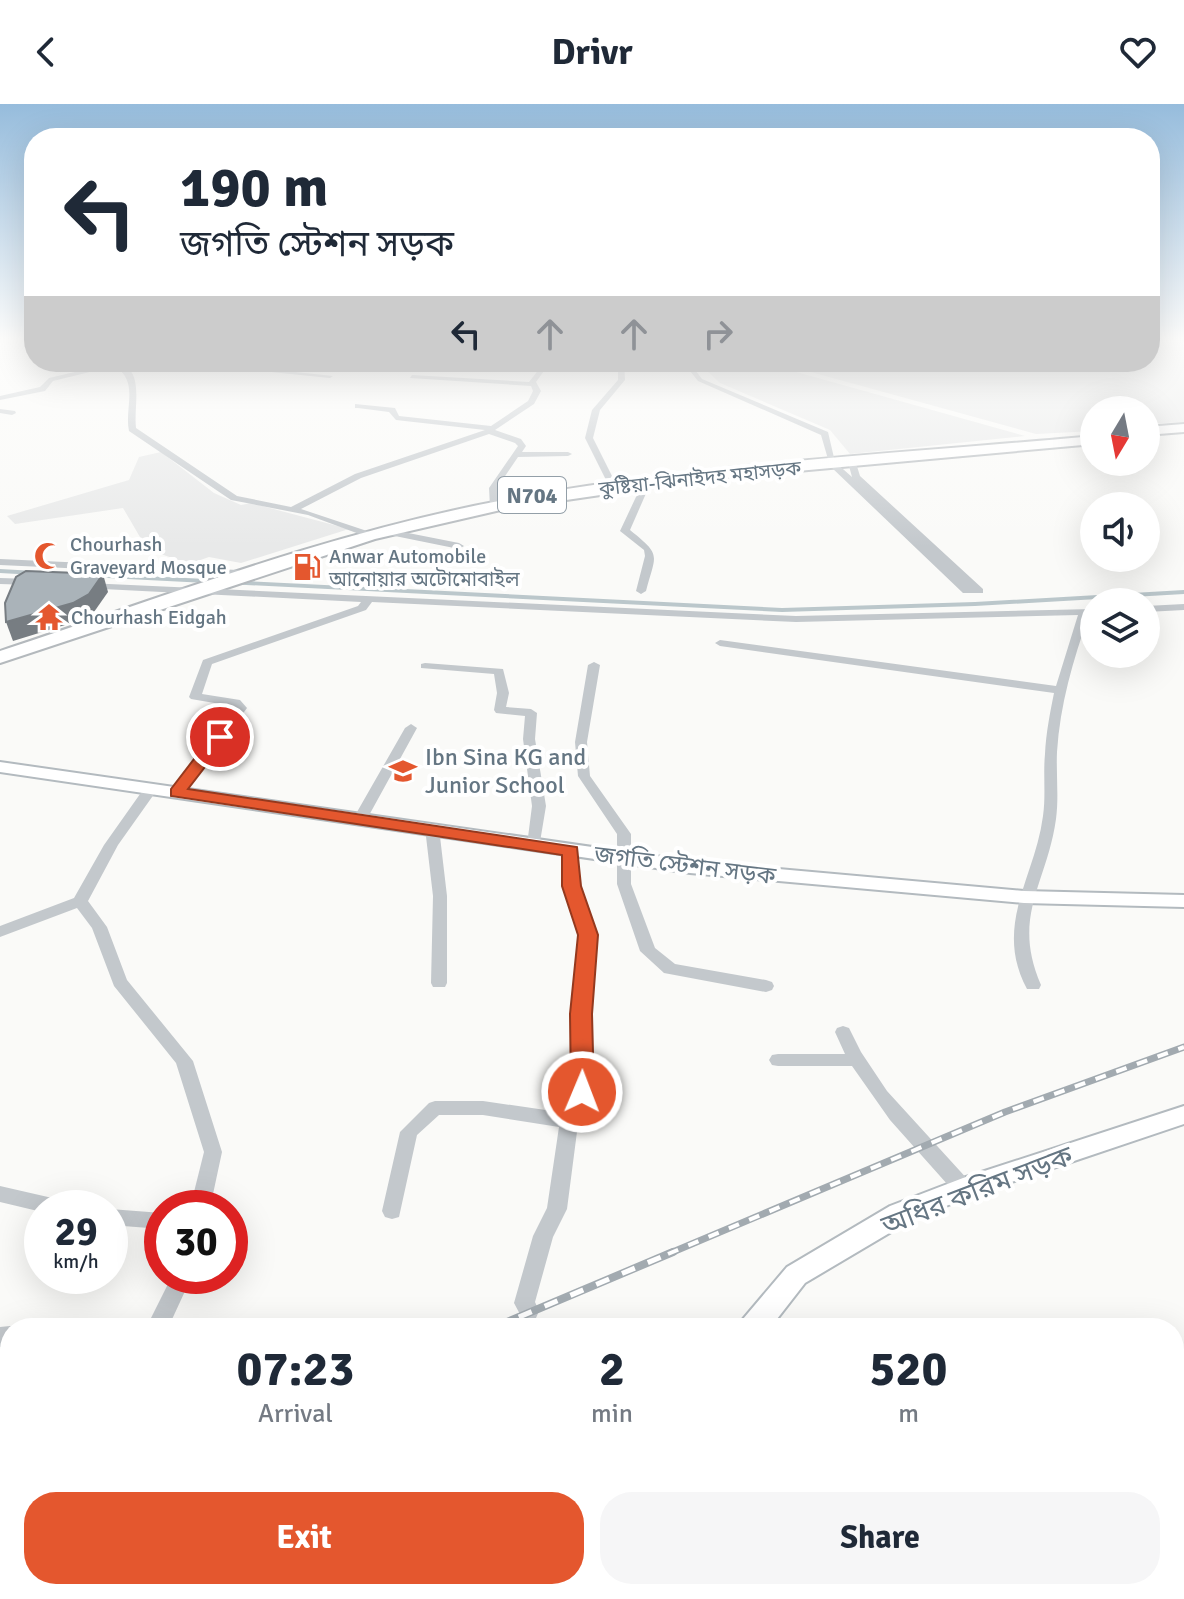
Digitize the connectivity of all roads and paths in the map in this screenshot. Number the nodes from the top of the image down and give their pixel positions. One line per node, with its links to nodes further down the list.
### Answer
1 (134, 407): 18 (street)
2 (365, 407): 8 (street)
3 (524, 407): 8 (street)
4 (599, 407): 16 (street)
5 (762, 407): 14 (street)
6 (0, 411): 7 (street)
7 (12, 413)
8 (490, 429): 13 (street); 18 (street)
9 (1184, 430): 10 (highway)
10 (1160, 432)
11 (1080, 439): 14 (highway, N704)
12 (568, 454): 13 (street)
13 (515, 455): 17 (street)
14 (841, 462): 14 (street); 15 (highway, কুষ্টিয়া-ঝিনাইদহ মহাসড়ক / N704); 16 (highway, কুষ্টিয়া-ঝিনাইদহ মহাসড়ক / N704)
15 (647, 482): 16 (highway, কুষ্টিয়া-ঝিনাইদহ মহাসড়ক / N704); 28 (street)
16 (612, 484): 17 (highway, কুষ্টিয়া-ঝিনাইদহ মহাসড়ক / N704)
17 (494, 504): 19 (highway, কুষ্টিয়া-ঝিনাইদহ মহাসড়ক / N704); 20 (highway, কুষ্টিয়া-ঝিনাইদহ মহাসড়ক / N704)
18 (293, 509): 20 (street)
19 (388, 532): 20 (highway, কুষ্টিয়া-ঝিনাইদহ মহাসড়ক / N704); 21 (street)
20 (368, 534): 23 (highway, কুষ্টিয়া-ঝিনাইদহ মহাসড়ক / N704)
21 (459, 546)
22 (0, 562): 23 (street)
23 (242, 574): 27 (highway, কুষ্টিয়া-ঝিনাইদহ মহাসড়ক / N704)
24 (0, 581): 25 (street)
25 (37, 583)
26 (81, 585): 27 (street)
27 (192, 590): 29 (street); 35 (highway, কুষ্টিয়া-ঝিনাইদহ মহাসড়ক / N704)
28 (641, 591)
29 (368, 600): 32 (street); 42 (street)
30 (1184, 607): 31 (street)
31 (1160, 608)
32 (1080, 612)
33 (1080, 633): 38 (street)
34 (720, 643): 38 (street)
35 (0, 654)
36 (594, 665): 47 (street)
37 (425, 666): 45 (street)
38 (1061, 690): 48 (street)
39 (411, 728): 43 (street)
40 (0, 767): 41 (street, জগতি স্টেশন সড়ক)
41 (150, 790): 42 (street, জগতি স্টেশন সড়ক); 49 (street)
42 (177, 792): 43 (street, জগতি স্টেশন সড়ক)
43 (360, 819): 44 (street, জগতি স্টেশন সড়ক)
44 (432, 828): 45 (street, জগতি স্টেশন সড়ক); 52 (street)
45 (534, 845): 46 (street, জগতি স্টেশন সড়ক)
46 (571, 851): 47 (street, জগতি স্টেশন সড়ক); 59 (street)
47 (626, 860): 48 (street, জগতি স্টেশন সড়ক); 54 (street)
48 (1024, 897): 50 (street, জগতি স্টেশন সড়ক); 53 (street)
49 (80, 901): 51 (street); 61 (street)
50 (1184, 901)
51 (0, 932)
52 (439, 983)
53 (1033, 985)
54 (766, 986)
55 (843, 1032): 57 (street)
56 (778, 1060): 57 (street)
57 (856, 1060): 60 (street)
58 (1184, 1115): 60 (street, অধির করিম সড়ক)
59 (569, 1121): 64 (street); 66 (street)
60 (963, 1188): 68 (street, অধির করিম সড়ক)
61 (204, 1190)
62 (0, 1194): 63 (street)
63 (24, 1200)
64 (392, 1211)
65 (173, 1294): 67 (street)
66 (529, 1311)
67 (162, 1318)
68 (761, 1318)

